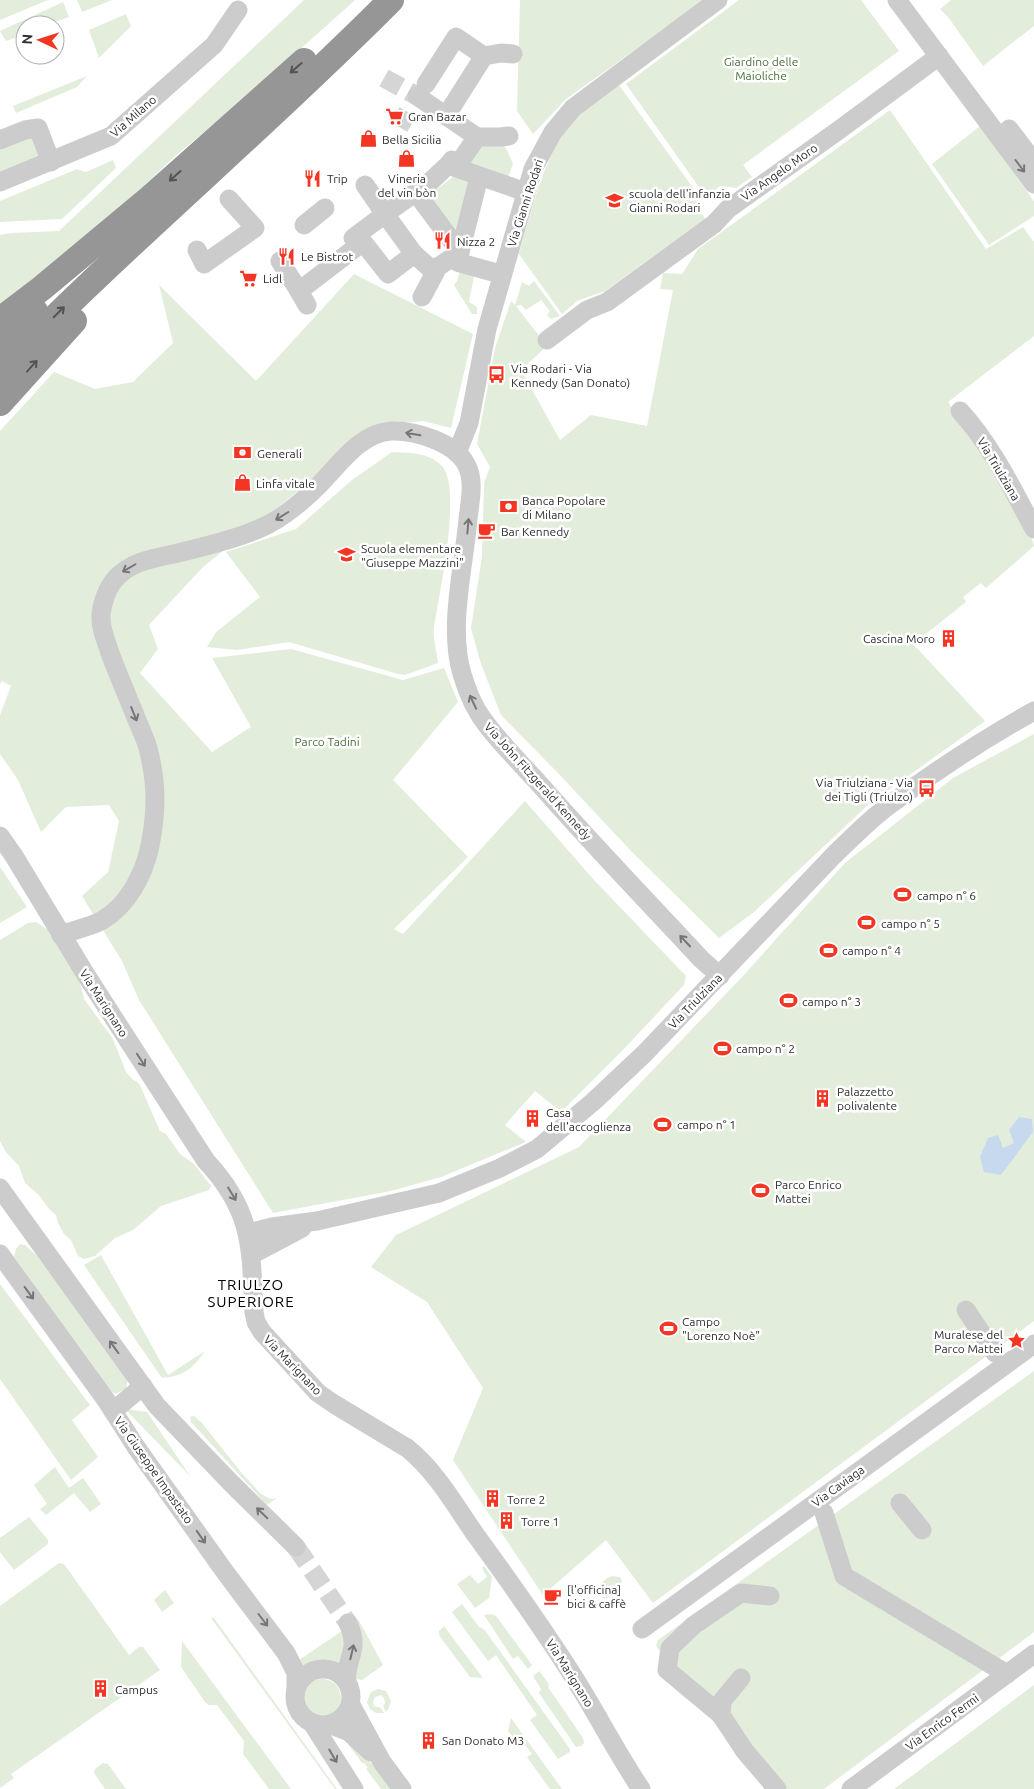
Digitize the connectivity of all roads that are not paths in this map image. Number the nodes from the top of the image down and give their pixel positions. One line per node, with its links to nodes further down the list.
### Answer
1 (371, 0): 24 (highway, one-way to 24)
2 (391, 0): 11 (highway)
3 (718, 0): 43 (street, Via Gianni Rodari)
4 (897, 0): 9 (street)
5 (913, 0): 16 (street)
6 (238, 10): 15 (street, Via Milano)
7 (513, 54): 8 (street)
8 (484, 56): 10 (street); 10 (street)
9 (939, 56): 20 (street, one-way to 20); 38 (street, Via Angelo Moro)
10 (446, 116): 13 (street)
11 (252, 133): 40 (highway, one-way to 11); 41 (highway, one-way to 11)
12 (509, 136): 13 (street)
13 (477, 137): 17 (street)
14 (0, 140): 15 (street)
15 (51, 162): 19 (street, Via Milano)
16 (1034, 162)
17 (448, 165): 18 (street); 23 (street)
18 (479, 177): 22 (street); 31 (street)
19 (0, 182)
20 (1034, 184)
21 (365, 185): 27 (street)
22 (518, 189)
23 (417, 194): 27 (street); 31 (street)
24 (150, 198): 37 (highway); 39 (highway)
25 (229, 199): 30 (street)
26 (325, 208): 28 (street)
27 (385, 214): 29 (street); 32 (street)
28 (304, 225)
29 (358, 238): 32 (street); 33 (street)
30 (196, 250)
31 (460, 252): 34 (street); 35 (street)
32 (414, 254): 34 (street)
33 (280, 261)
34 (438, 267): 36 (street)
35 (493, 272)
36 (422, 297)
37 (0, 320)
38 (547, 340)
39 (0, 345)
40 (0, 372)
41 (0, 403)
42 (960, 412): 44 (street, Via Triulziana)
43 (457, 453): 47 (street, one-way to 47); 48 (street, Via John Fitzgerald Kennedy, one-way to 43)
44 (1034, 529)
45 (1034, 711): 48 (street, Via Triulziana)
46 (0, 836): 47 (street, Via Marignano)
47 (61, 935): 51 (street, Via Marignano, one-way to 51)
48 (720, 976): 50 (street, Via Triulziana)
49 (0, 1188): 57 (street, one-way to 49)
50 (317, 1221): 51 (street, Via Triulziana); 53 (street, Via Triulziana)
51 (248, 1233): 53 (street, Via Marignano)
52 (0, 1254): 58 (street, Via Giuseppe Impastato, one-way to 58)
53 (250, 1255): 78 (street, Via Marignano)
54 (966, 1310): 56 (street)
55 (1034, 1344): 65 (street, Via Caviaga)
56 (995, 1353)
57 (143, 1386): 58 (street); 62 (street, one-way to 57)
58 (113, 1411): 70 (street, Via Giuseppe Impastato, one-way to 70)
59 (900, 1502): 61 (street)
60 (824, 1513): 67 (street)
61 (922, 1530)
62 (296, 1547)
63 (770, 1596): 72 (street)
64 (348, 1623): 69 (street, one-way to 64)
65 (642, 1629)
66 (1034, 1654): 67 (street, Via Enrico Fermi)
67 (1007, 1674): 80 (street, Via Enrico Fermi)
68 (741, 1678): 72 (street)
69 (347, 1682): 70 (street); 71 (street)
70 (296, 1690): 73 (street)
71 (351, 1705): 74 (street); 75 (street)
72 (721, 1715): 79 (street)
73 (312, 1723): 74 (street); 76 (street, one-way to 76)
74 (331, 1725): 75 (street)
75 (378, 1755): 77 (street)
76 (354, 1789)
77 (402, 1789)
78 (641, 1789)
79 (777, 1789)
80 (851, 1789)

